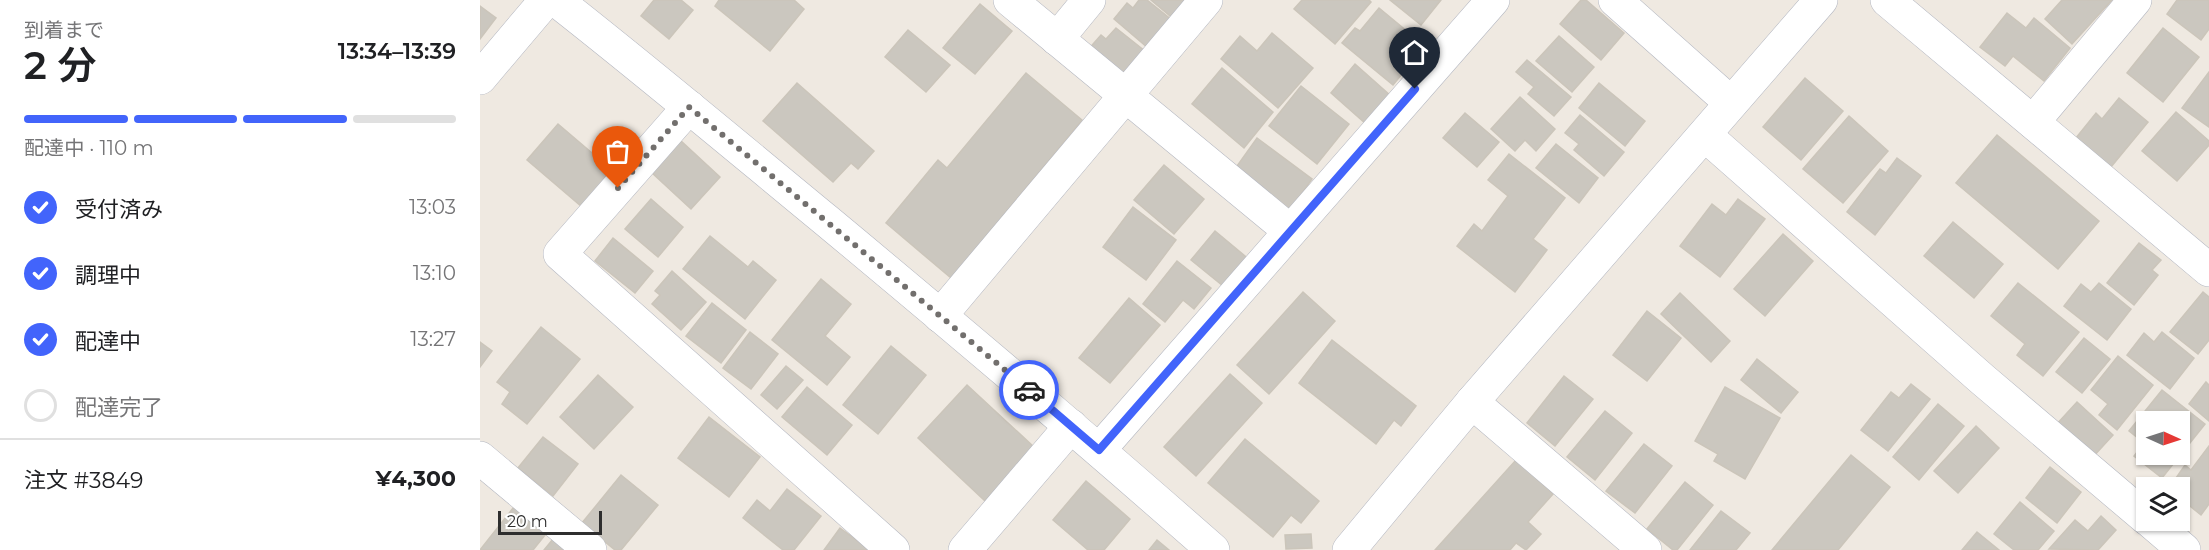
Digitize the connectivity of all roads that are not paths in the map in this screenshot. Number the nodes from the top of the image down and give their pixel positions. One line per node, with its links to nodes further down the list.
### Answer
1 (546, 0): 12 (street)
2 (556, 0): 15 (street)
3 (1010, 0): 11 (street)
4 (1089, 0): 11 (street)
5 (1206, 0): 13 (street)
6 (1493, 0): 18 (street)
7 (1615, 0): 14 (street)
8 (1821, 0): 14 (street)
9 (1887, 0): 16 (street)
10 (2134, 0): 16 (street)
11 (1057, 39): 13 (street)
12 (480, 78)
13 (1125, 94): 18 (street); 20 (street)
14 (1731, 103): 17 (street)
15 (689, 107): 20 (street); 28 (street)
16 (2033, 122): 19 (street)
17 (1705, 135): 21 (street); 25 (street)
18 (1290, 231): 23 (street)
19 (2209, 270)
20 (940, 316): 22 (street)
21 (1472, 402): 31 (street); 32 (street)
22 (1071, 426): 23 (street); 29 (street)
23 (1099, 450): 30 (street)
24 (480, 458): 27 (street)
25 (2136, 509)
26 (2162, 531): 33 (street)
27 (590, 550)
28 (893, 550)
29 (965, 550)
30 (1213, 550)
31 (1349, 550)
32 (1645, 550)
33 (2184, 550)

